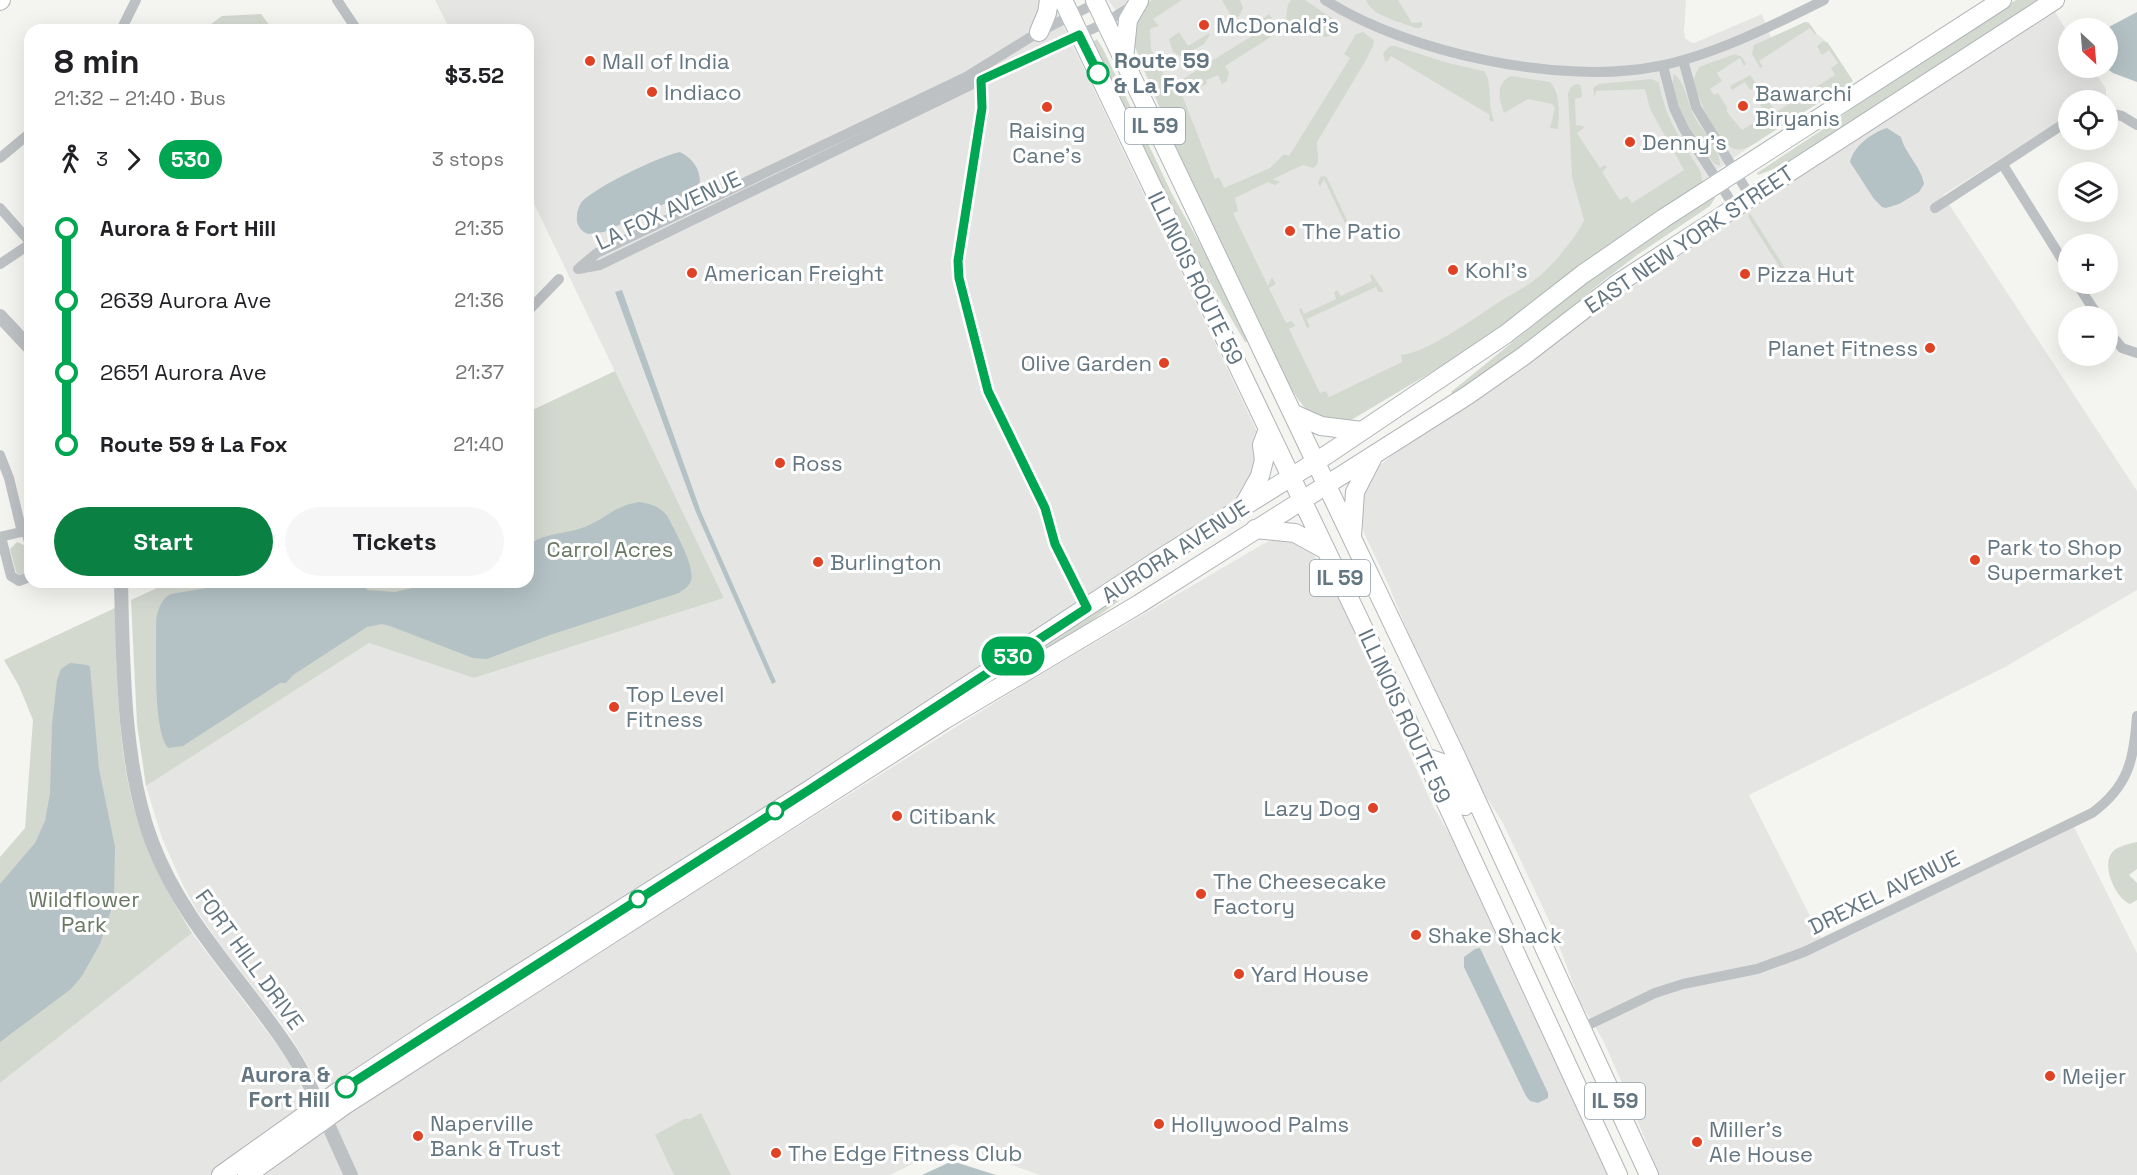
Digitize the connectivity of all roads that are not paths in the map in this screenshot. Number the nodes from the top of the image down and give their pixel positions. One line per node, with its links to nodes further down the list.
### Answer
1 (136, 0): 13 (street)
2 (337, 0): 14 (street)
3 (1049, 0): 15 (main road)
4 (1063, 0): 11 (main road, ILLINOIS ROUTE 59 / IL 59)
5 (1325, 0): 19 (street)
6 (1824, 0): 17 (street)
7 (2002, 0): 26 (main road, EAST NEW YORK STREET)
8 (2055, 0): 28 (main road, EAST NEW YORK STREET)
9 (1098, 1): 11 (street, LA FOX AVENUE); 12 (main road, ILLINOIS ROUTE 59 / IL 59)
10 (1140, 1): 12 (street, LA FOX AVENUE); 18 (main road)
11 (1071, 17): 15 (street, LA FOX AVENUE); 16 (main road, ILLINOIS ROUTE 59 / IL 59)
12 (1106, 23): 16 (street, LA FOX AVENUE); 18 (main road, ILLINOIS ROUTE 59 / IL 59)
13 (124, 24)
14 (353, 24)
15 (1039, 32): 16 (street, LA FOX AVENUE)
16 (1079, 35): 43 (main road, ILLINOIS ROUTE 59 / IL 59)
17 (1683, 60): 19 (street); 26 (street)
18 (1124, 61): 42 (main road, ILLINOIS ROUTE 59 / IL 59)
19 (1663, 66): 27 (street)
20 (2118, 115): 21 (street)
21 (2137, 125)
22 (2058, 128): 25 (street)
23 (24, 138): 24 (street)
24 (0, 158)
25 (2003, 165): 31 (street); 34 (street)
26 (1735, 172): 27 (main road, EAST NEW YORK STREET); 28 (street)
27 (1718, 183): 29 (street); 44 (main road, EAST NEW YORK STREET)
28 (1750, 196): 29 (main road, EAST NEW YORK STREET)
29 (1734, 206): 46 (main road, EAST NEW YORK STREET)
30 (0, 208): 32 (street)
31 (1935, 208)
32 (24, 236)
33 (24, 247): 35 (street)
34 (2058, 253)
35 (0, 264)
36 (559, 279): 37 (street)
37 (534, 302)
38 (0, 316): 39 (street)
39 (24, 342)
40 (2118, 343): 41 (street)
41 (2137, 352)
42 (1294, 414): 44 (main road); 47 (main road, ILLINOIS ROUTE 59 / IL 59)
43 (1268, 429): 48 (main road, ILLINOIS ROUTE 59 / IL 59); 51 (main road)
44 (1362, 431): 47 (main road, EAST NEW YORK STREET)
45 (0, 455): 52 (street)
46 (1374, 456): 49 (main road, EAST NEW YORK STREET); 56 (main road)
47 (1316, 461): 48 (main road, AURORA AVENUE); 49 (main road, ILLINOIS ROUTE 59 / IL 59)
48 (1291, 476): 50 (main road, ILLINOIS ROUTE 59 / IL 59); 51 (main road, AURORA AVENUE)
49 (1328, 485): 50 (main road, AURORA AVENUE); 56 (main road, ILLINOIS ROUTE 59 / IL 59)
50 (1303, 501): 53 (main road, AURORA AVENUE); 57 (main road, ILLINOIS ROUTE 59 / IL 59)
51 (1244, 506): 66 (main road, AURORA AVENUE)
52 (24, 525)
53 (1255, 529): 57 (main road); 66 (main road, AURORA AVENUE)
54 (24, 531): 55 (street)
55 (1, 537): 58 (street)
56 (1352, 538): 62 (main road, ILLINOIS ROUTE 59 / IL 59)
57 (1326, 550): 61 (main road, ILLINOIS ROUTE 59 / IL 59)
58 (24, 579)
59 (122, 588): 66 (street, FORT HILL DRIVE)
60 (2137, 716): 65 (street, DREXEL AVENUE)
61 (1425, 757): 62 (main road, IL 59); 63 (main road, ILLINOIS ROUTE 59 / IL 59)
62 (1484, 817): 64 (main road, ILLINOIS ROUTE 59 / IL 59)
63 (1455, 822): 64 (main road, IL 59); 70 (main road, ILLINOIS ROUTE 59 / IL 59)
64 (1529, 913): 65 (main road, ILLINOIS ROUTE 59 / IL 59)
65 (1582, 1028): 71 (main road, ILLINOIS ROUTE 59 / IL 59)
66 (321, 1112): 67 (main road, AURORA AVENUE); 68 (main road, AURORA AVENUE); 69 (street, FORT HILL DRIVE)
67 (222, 1175)
68 (247, 1175)
69 (351, 1175)
70 (1618, 1175)
71 (1649, 1175)

